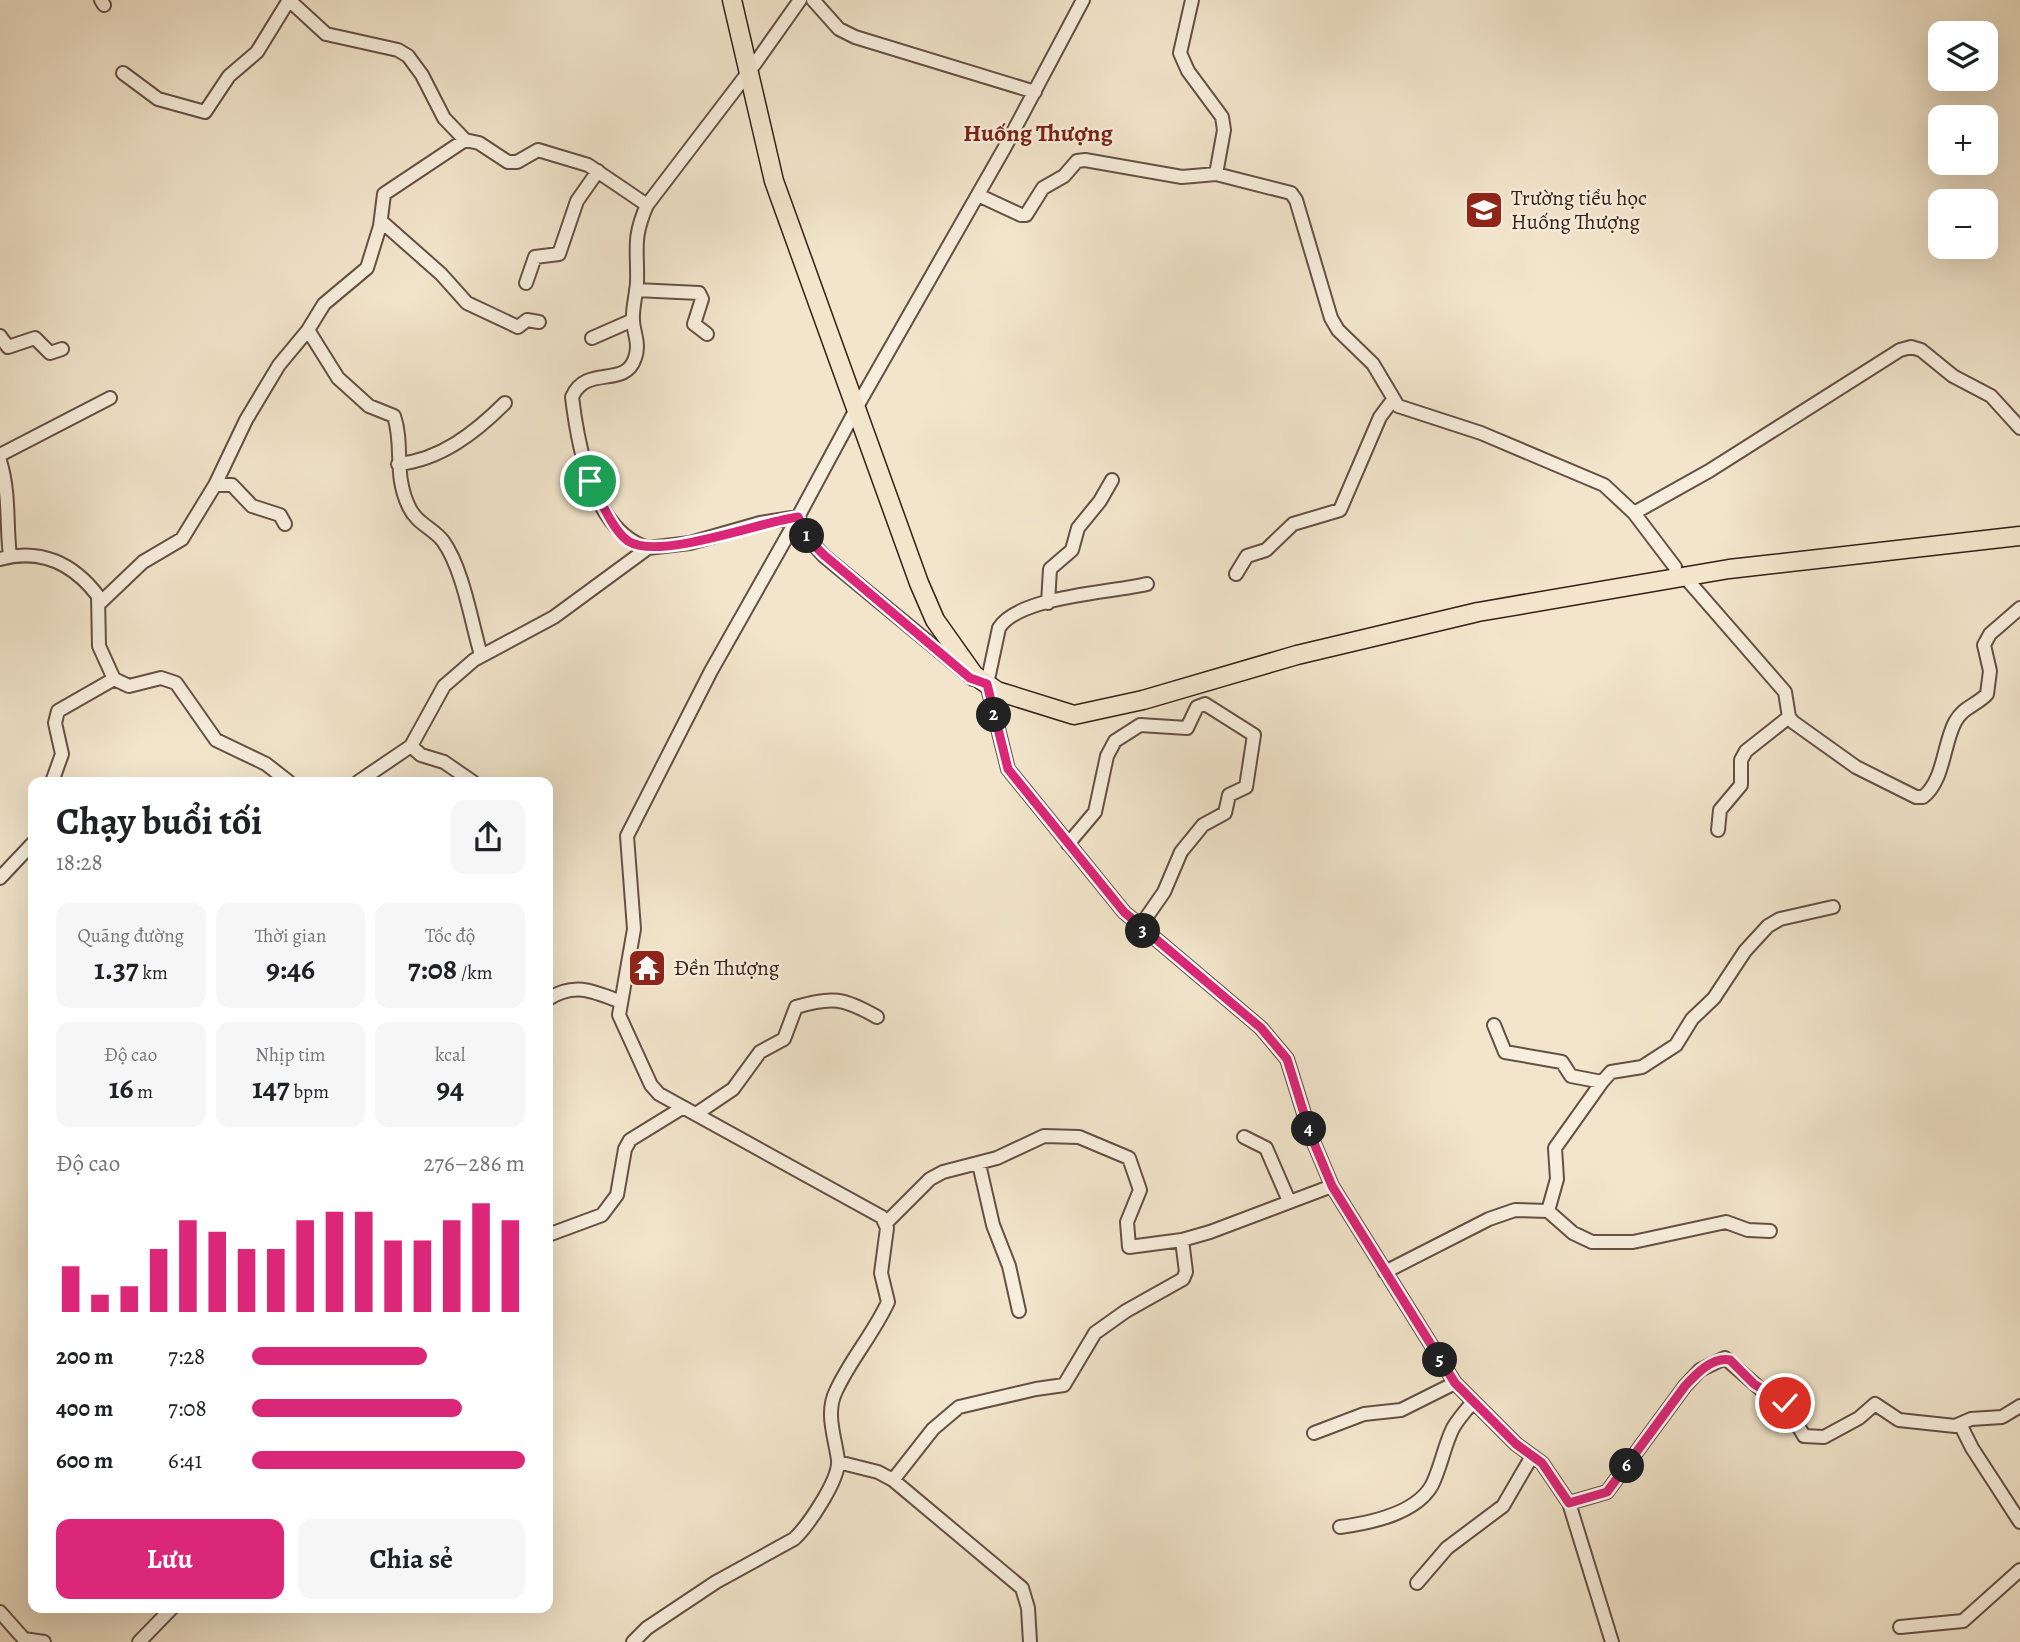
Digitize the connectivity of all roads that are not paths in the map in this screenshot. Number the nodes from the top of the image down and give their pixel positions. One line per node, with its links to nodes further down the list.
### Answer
1 (732, 0): 8 (highway)
2 (740, 0): 8 (highway)
3 (800, 0): 8 (street)
4 (813, 0): 10 (street)
5 (1083, 0): 10 (street)
6 (1192, 0): 13 (street)
7 (281, 3): 9 (street); 11 (street)
8 (750, 70): 15 (street); 29 (highway)
9 (123, 73)
10 (1035, 92): 14 (street)
11 (465, 140): 12 (street); 16 (street)
12 (598, 171): 15 (street); 17 (street)
13 (1216, 174): 14 (street); 27 (street)
14 (978, 195): 29 (street)
15 (647, 205): 18 (street)
16 (381, 221): 20 (street); 21 (street)
17 (526, 283)
18 (636, 290): 19 (street); 22 (street)
19 (633, 320): 24 (street); 41 (street)
20 (539, 322)
21 (308, 330): 33 (street); 35 (street)
22 (707, 334)
23 (0, 336): 25 (street)
24 (592, 338)
25 (62, 349)
26 (110, 398): 31 (street)
27 (1392, 401): 36 (street); 44 (street)
28 (505, 403): 33 (street)
29 (857, 407): 37 (street); 51 (highway)
30 (2020, 427): 36 (street)
31 (0, 455)
32 (0, 461): 42 (street)
33 (398, 464): 49 (street)
34 (1112, 480): 47 (street)
35 (215, 485): 38 (street); 46 (street)
36 (1634, 513): 43 (street)
37 (798, 517): 41 (street); 51 (street); 65 (street)
38 (285, 524)
39 (2020, 527): 43 (highway)
40 (2020, 536): 43 (highway)
41 (648, 548): 49 (street)
42 (5, 558): 46 (street)
43 (1680, 571): 51 (highway); 52 (street)
44 (1236, 574)
45 (1147, 584): 47 (street)
46 (100, 603): 50 (street)
47 (1048, 603): 51 (street)
48 (2020, 608): 52 (street)
49 (481, 655): 53 (street)
50 (114, 679): 54 (street); 55 (street)
51 (987, 684): 59 (street)
52 (1789, 717): 58 (street)
53 (411, 746): 56 (street); 57 (street)
54 (54, 777)
55 (283, 777)
56 (365, 777)
57 (466, 777)
58 (1718, 830)
59 (1068, 844): 63 (street); 63 (street)
60 (28, 848): 61 (street)
61 (0, 878)
62 (1833, 907): 68 (street)
63 (1139, 928): 73 (street)
64 (553, 996): 65 (street)
65 (621, 1002): 69 (street)
66 (877, 1017): 70 (street)
67 (1494, 1025): 68 (street)
68 (1602, 1082): 75 (street)
69 (682, 1108): 70 (street); 78 (street)
70 (696, 1114): 76 (street)
71 (1244, 1136): 74 (street)
72 (979, 1164): 76 (street); 79 (street); 81 (street)
73 (1332, 1186): 74 (street); 80 (street)
74 (1289, 1201): 79 (street)
75 (1548, 1211): 77 (street); 80 (street)
76 (886, 1223): 88 (street)
77 (1770, 1231)
78 (553, 1233)
79 (1182, 1240): 89 (street)
80 (1385, 1272): 82 (street)
81 (1019, 1311)
82 (1455, 1383): 83 (street); 86 (street)
83 (1473, 1402): 87 (street); 92 (street)
84 (2020, 1406): 85 (street)
85 (1961, 1426): 90 (street); 91 (street)
86 (1314, 1433)
87 (1532, 1456): 90 (street); 94 (street)
88 (838, 1462): 89 (street); 100 (street)
89 (893, 1480): 101 (street)
90 (1569, 1503): 102 (street)
91 (2020, 1522)
92 (1340, 1527)
93 (2020, 1570): 97 (street)
94 (1417, 1583)
95 (0, 1612): 98 (street)
96 (167, 1613): 99 (street)
97 (1900, 1627)
98 (44, 1642)
99 (139, 1642)
100 (633, 1642)
101 (1030, 1642)
102 (1612, 1642)

